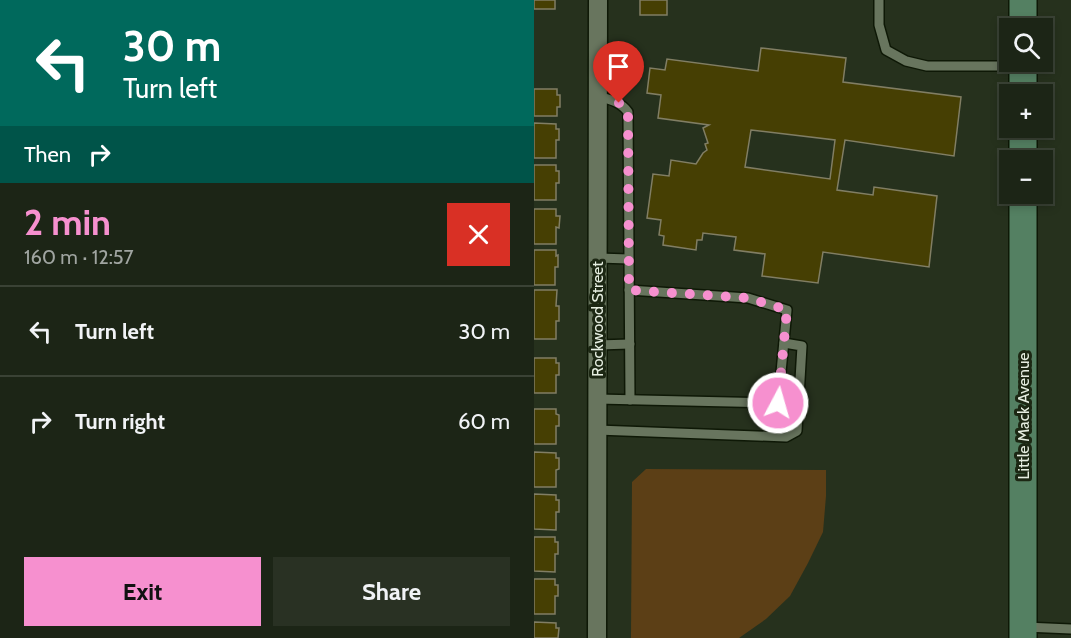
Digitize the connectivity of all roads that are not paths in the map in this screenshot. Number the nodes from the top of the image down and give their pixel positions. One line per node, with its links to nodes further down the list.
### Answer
1 (598, 0): 6 (street, Rockwood Street)
2 (879, 0): 5 (lane)
3 (1023, 0): 4 (main road)
4 (1023, 18)
5 (999, 64)
6 (598, 96): 8 (street, Rockwood Street); 9 (lane)
7 (1023, 204): 18 (main road, Little Mack Avenue)
8 (598, 258): 9 (lane); 12 (street, Rockwood Street)
9 (628, 259): 10 (lane)
10 (629, 290): 11 (lane); 13 (lane)
11 (784, 343): 15 (lane); 16 (lane)
12 (598, 345): 13 (lane); 14 (street, Rockwood Street)
13 (630, 345): 15 (lane)
14 (597, 399): 15 (lane); 16 (street, Rockwood Street)
15 (630, 400)
16 (597, 430): 19 (street, Rockwood Street)
17 (1071, 629): 18 (lane)
18 (1023, 632)
19 (597, 638)

